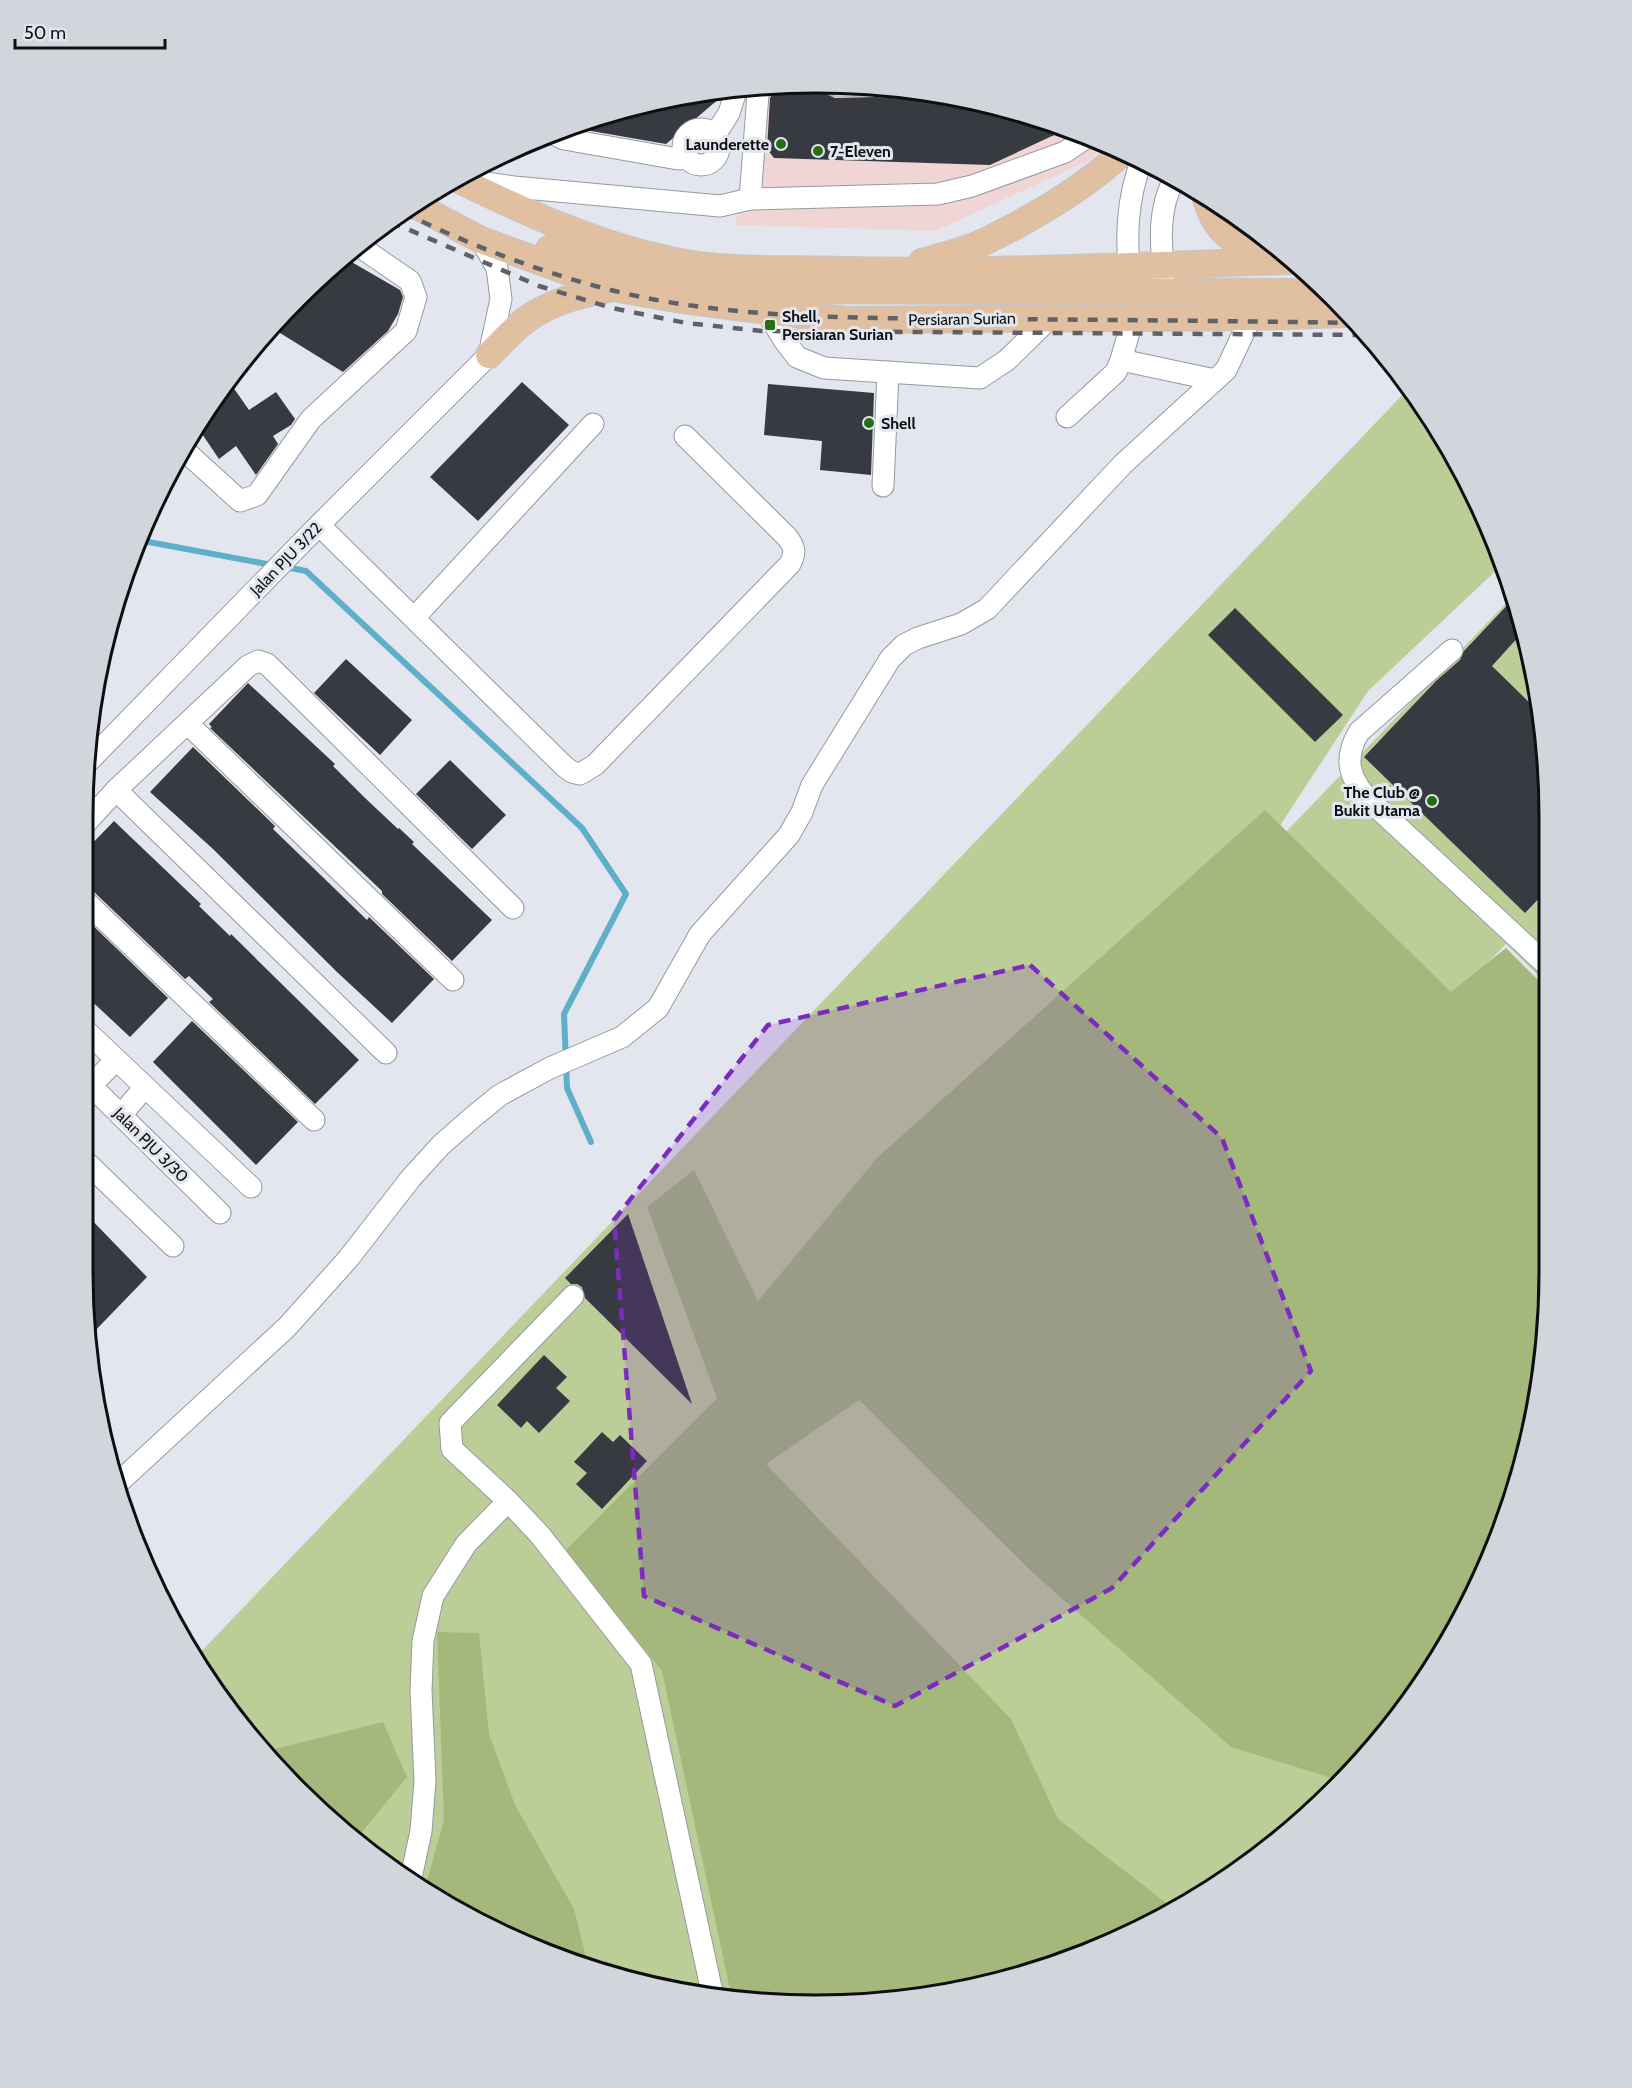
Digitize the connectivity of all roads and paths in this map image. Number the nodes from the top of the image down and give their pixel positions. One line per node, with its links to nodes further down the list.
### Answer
1 (758, 96): 10 (street)
2 (733, 98): 3 (street)
3 (563, 139)
4 (1079, 143): 10 (street)
5 (1116, 159): 20 (main road)
6 (1138, 169): 19 (street)
7 (472, 181): 10 (street)
8 (467, 184): 20 (main road)
9 (1170, 186): 18 (street)
10 (750, 199)
11 (423, 209): 13 (main road, Persiaran Surian)
12 (1209, 209): 16 (main road)
13 (481, 240): 15 (main road, Persiaran Surian); 30 (street)
14 (366, 250): 37 (street)
15 (508, 250): 21 (main road, Persiaran Surian); 22 (main road)
16 (1274, 257)
17 (1281, 262): 18 (main road)
18 (1163, 264): 19 (main road); 23 (street)
19 (1128, 265): 20 (main road); 22 (street)
20 (896, 271)
21 (613, 288): 25 (main road, Persiaran Surian); 30 (main road)
22 (1130, 292): 23 (main road)
23 (1165, 292): 24 (main road)
24 (1314, 292)
25 (766, 311): 28 (main road, Persiaran Surian); 32 (street)
26 (1336, 314): 27 (main road, Persiaran Surian)
27 (1251, 317): 29 (main road, Persiaran Surian); 33 (street)
28 (1050, 318): 29 (main road, Persiaran Surian); 32 (street)
29 (1133, 318): 31 (street)
30 (489, 355): 39 (street, Jalan PJU 3/22)
31 (1124, 361): 33 (street); 34 (street)
32 (888, 372): 38 (street)
33 (1210, 379): 63 (street)
34 (1067, 417)
35 (593, 424): 40 (street)
36 (685, 436): 40 (street)
37 (189, 455)
38 (883, 486)
39 (319, 525): 40 (street); 43 (street, Jalan PJU 3/22)
40 (414, 618)
41 (1452, 650): 48 (street)
42 (188, 724): 44 (street); 46 (street); 49 (street)
43 (96, 753)
44 (116, 790): 45 (street); 51 (street)
45 (93, 815)
46 (513, 908)
47 (93, 909): 57 (street)
48 (1539, 950)
49 (453, 981)
50 (93, 1038): 52 (street)
51 (386, 1053)
52 (116, 1060): 53 (street); 55 (street)
53 (93, 1077)
54 (93, 1087): 56 (street, Jalan PJU 3/30)
55 (145, 1087): 56 (street); 59 (street)
56 (121, 1115): 60 (street, Jalan PJU 3/30)
57 (314, 1120)
58 (93, 1169): 61 (street)
59 (251, 1187)
60 (220, 1213)
61 (172, 1246)
62 (573, 1296): 64 (street)
63 (123, 1478)
64 (508, 1501): 65 (street); 66 (street)
65 (412, 1872)
66 (711, 1987)

